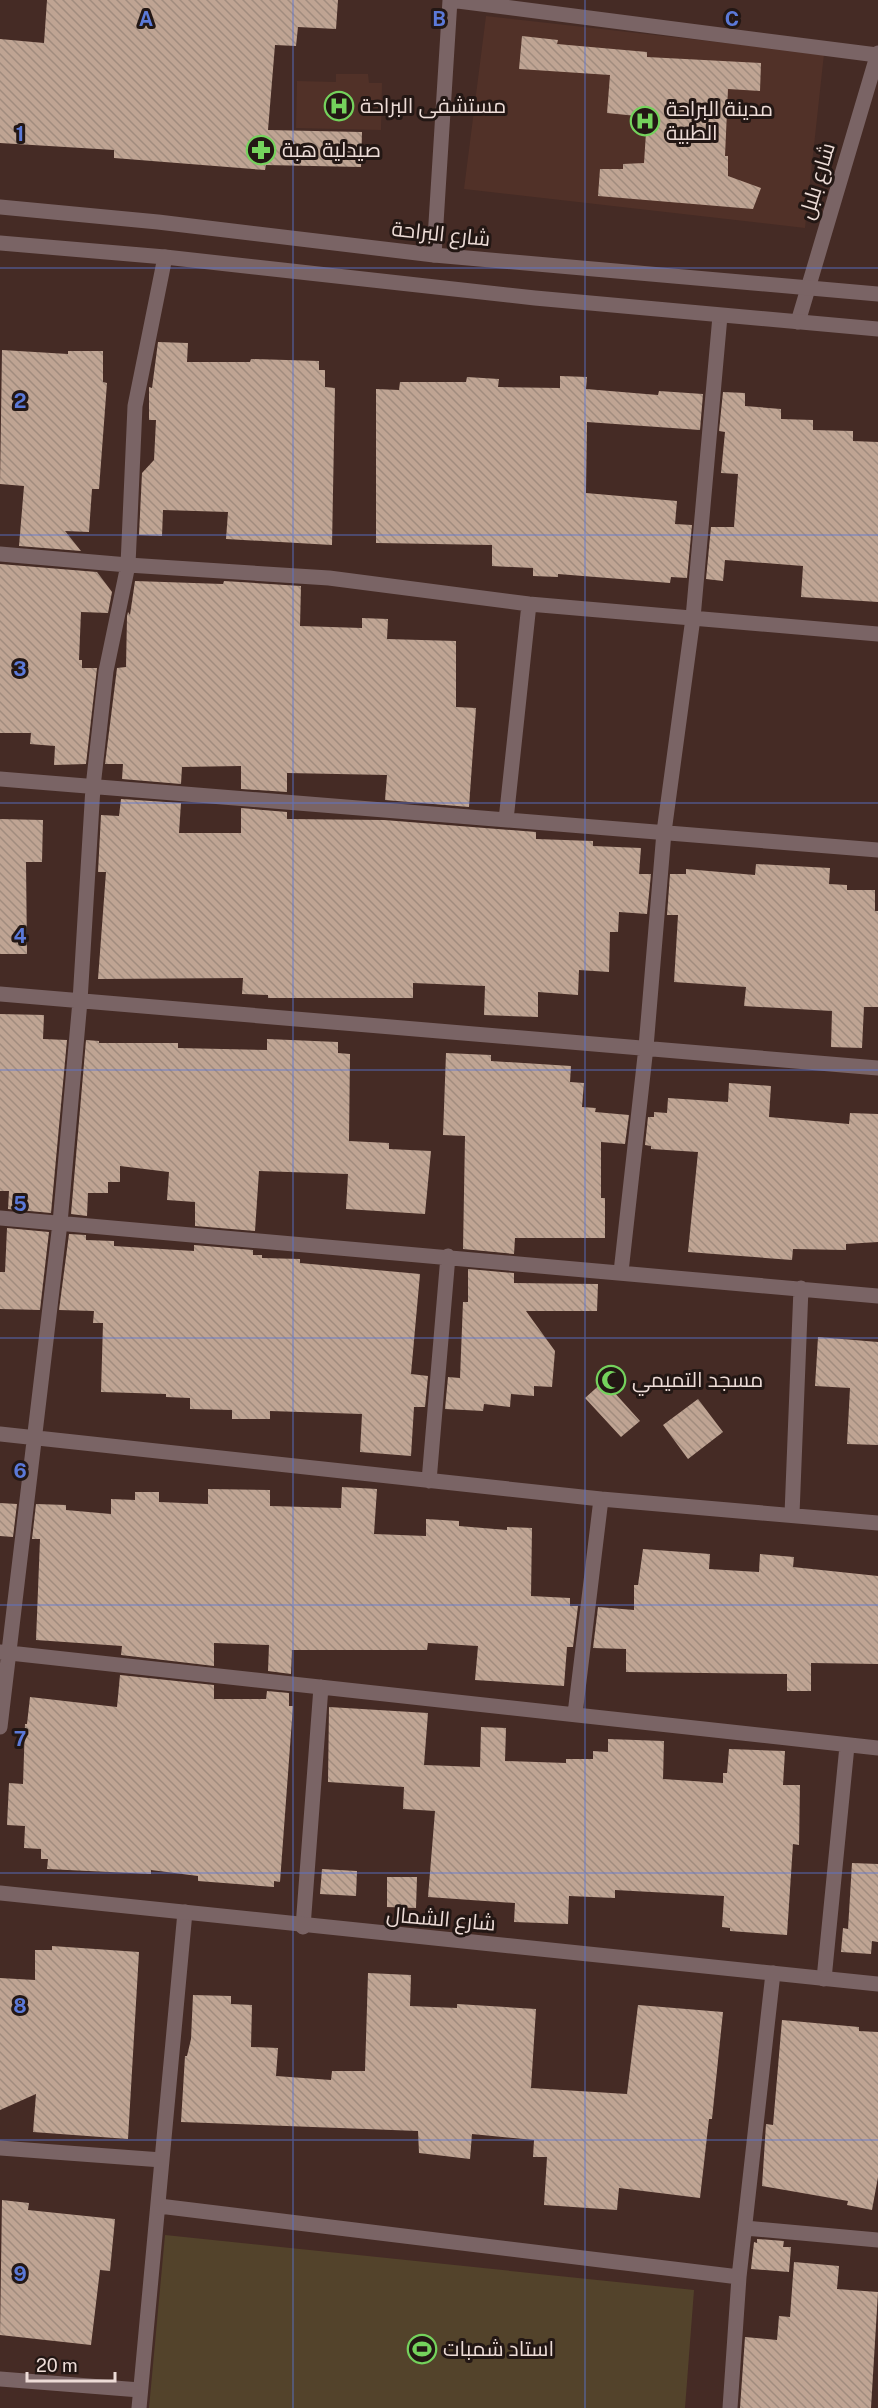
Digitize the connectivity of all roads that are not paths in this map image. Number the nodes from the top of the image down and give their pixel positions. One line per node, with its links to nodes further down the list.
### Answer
1 (450, 0): 2 (street); 5 (street)
2 (878, 54): 7 (street, شارع بلبل)
3 (0, 207): 5 (street, شارع البراحة)
4 (0, 243): 6 (street)
5 (434, 255): 7 (street, شارع البراحة)
6 (165, 257): 9 (street); 13 (street)
7 (807, 287): 8 (street, شارع البراحة); 10 (street, شارع بلبل)
8 (878, 294)
9 (720, 316): 10 (street); 15 (street)
10 (798, 322): 11 (street)
11 (878, 329)
12 (0, 554): 13 (street)
13 (128, 565): 14 (street); 18 (street)
14 (529, 604): 15 (street); 19 (street)
15 (693, 618): 16 (street); 20 (street)
16 (878, 634)
17 (0, 779): 18 (street)
18 (93, 787): 19 (street); 23 (street)
19 (506, 820): 20 (street)
20 (664, 832): 21 (street); 24 (street)
21 (878, 850)
22 (0, 994): 23 (street)
23 (80, 1001): 24 (street); 27 (street)
24 (646, 1047): 25 (street); 29 (street)
25 (878, 1068)
26 (0, 1218): 27 (street)
27 (60, 1223): 28 (street); 33 (street)
28 (448, 1256): 29 (street); 34 (street)
29 (621, 1272): 30 (street)
30 (801, 1288): 31 (street); 36 (street)
31 (878, 1296)
32 (0, 1434): 33 (street)
33 (33, 1437): 34 (street); 38 (street)
34 (429, 1481): 35 (street)
35 (601, 1499): 36 (street); 40 (street)
36 (792, 1514): 37 (street)
37 (878, 1523)
38 (4, 1653): 39 (street); 41 (street)
39 (321, 1687): 40 (street); 46 (street)
40 (575, 1714): 42 (street)
41 (0, 1727)
42 (848, 1746): 43 (street); 48 (street)
43 (878, 1748)
44 (0, 1893): 45 (street, شارع الشمال)
45 (185, 1912): 46 (street, شارع الشمال); 51 (street)
46 (303, 1927): 47 (street, شارع الشمال)
47 (773, 1973): 48 (street, شارع الشمال); 53 (street)
48 (824, 1978): 49 (street, شارع الشمال)
49 (878, 1984)
50 (0, 2148): 51 (street)
51 (162, 2160): 52 (street)
52 (159, 2206): 55 (street); 57 (street)
53 (745, 2228): 54 (street); 55 (street)
54 (878, 2240)
55 (739, 2277): 59 (street)
56 (0, 2379): 57 (street)
57 (140, 2390): 58 (street)
58 (138, 2408)
59 (730, 2408)

